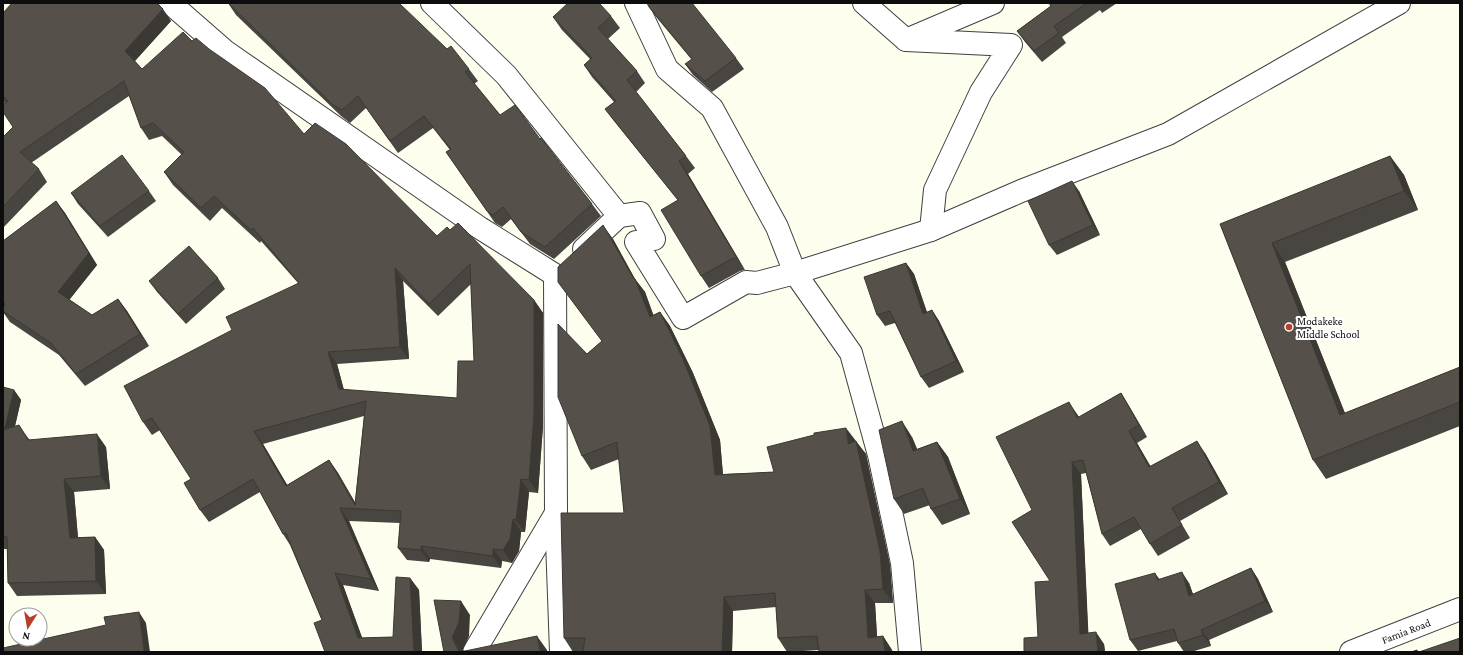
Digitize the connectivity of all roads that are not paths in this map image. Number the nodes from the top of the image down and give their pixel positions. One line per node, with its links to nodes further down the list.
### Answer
1 (170, 3): 11 (street)
2 (432, 3): 8 (street)
3 (636, 3): 10 (street)
4 (864, 3): 7 (street)
5 (993, 3): 7 (street)
6 (1399, 3): 9 (street)
7 (906, 40): 9 (street)
8 (619, 216): 10 (street); 11 (street)
9 (931, 230): 10 (street)
10 (795, 273): 16 (street)
11 (555, 275): 12 (street)
12 (556, 513): 14 (street); 15 (street)
13 (1460, 609): 17 (street, Famia Road)
14 (474, 652)
15 (561, 652)
16 (910, 652)
17 (1351, 652)

